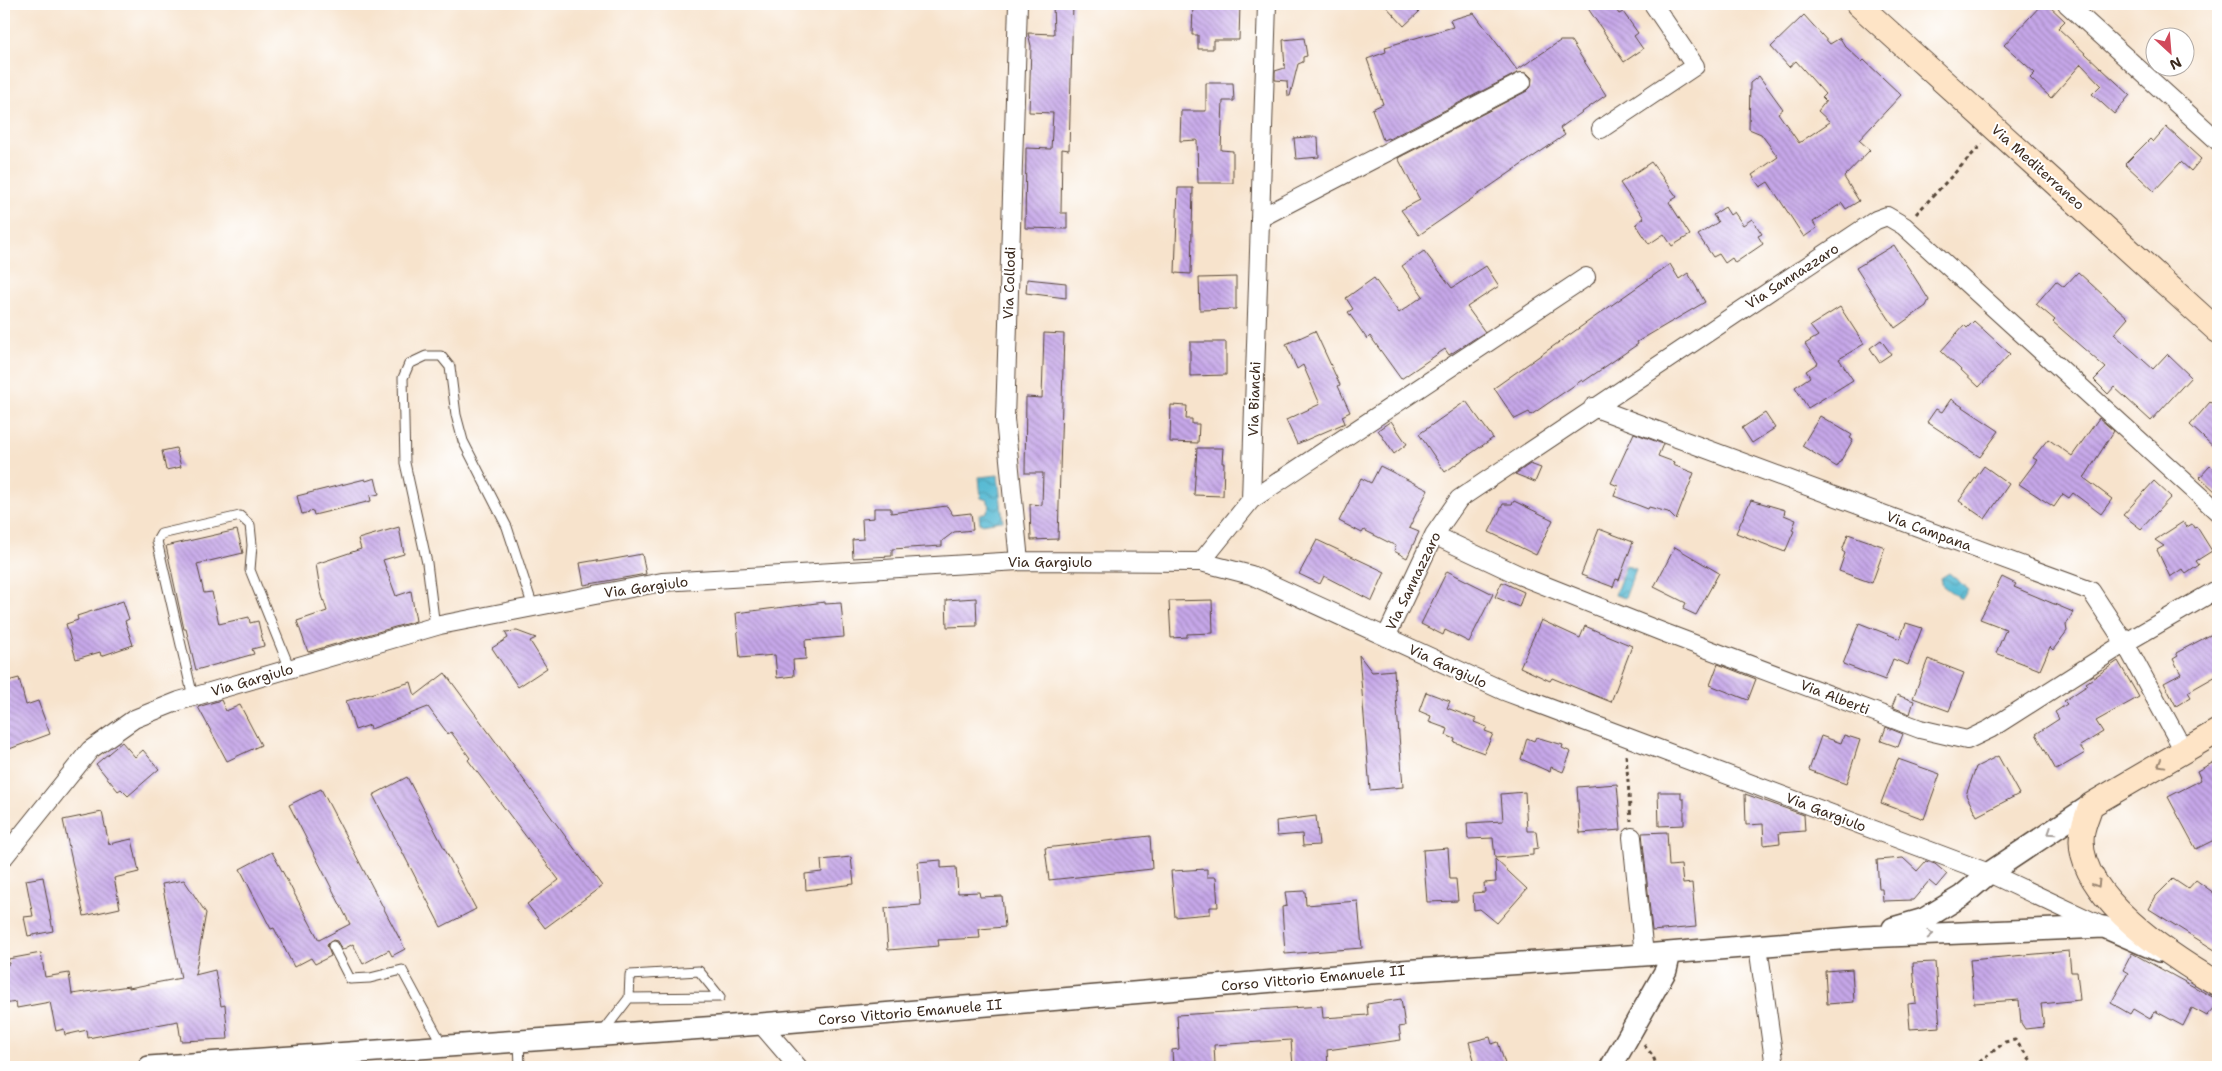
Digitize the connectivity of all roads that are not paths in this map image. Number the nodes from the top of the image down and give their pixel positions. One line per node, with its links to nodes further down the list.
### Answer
1 (1018, 4): 16 (street, Via Collodi)
2 (1267, 4): 9 (street, Via Bianchi)
3 (1653, 4): 7 (street)
4 (1858, 4): 11 (main road, Via Mediterraneo)
5 (2067, 4): 8 (street)
6 (1522, 82): 9 (street)
7 (1601, 129)
8 (2218, 141)
9 (1260, 218): 13 (street, Via Bianchi)
10 (1586, 278): 13 (street)
11 (2218, 331)
12 (1593, 407): 14 (street, Via Sannazzaro); 15 (street, Via Sannazzaro); 22 (street, Via Campana)
13 (1251, 500): 17 (street)
14 (2218, 512)
15 (1434, 535): 21 (street, Via Sannazzaro); 22 (street, Via Alberti)
16 (1019, 561): 17 (street, Via Gargiulo); 19 (street, Via Gargiulo)
17 (1201, 562): 21 (street, Via Gargiulo)
18 (2218, 589): 22 (street, Via Alberti)
19 (533, 606): 20 (street, Via Gargiulo); 20 (lane)
20 (435, 626): 23 (street, Via Gargiulo)
21 (1386, 637): 30 (street, Via Gargiulo)
22 (2125, 643): 26 (street, Via Campana)
23 (290, 669): 24 (street, Via Gargiulo); 24 (lane)
24 (193, 697): 29 (street, Via Gargiulo)
25 (2218, 731): 26 (main road)
26 (2184, 751): 27 (main road, one-way to 27)
27 (2091, 805): 30 (street, one-way to 30); 37 (main road, one-way to 37)
28 (1632, 837): 36 (street)
29 (5, 852)
30 (1989, 873): 31 (street, Via Gargiulo); 32 (street)
31 (2104, 928): 32 (street, one-way to 31); 37 (street)
32 (1864, 937): 34 (street, Corso Vittorio Emanuele II)
33 (333, 946): 43 (lane)
34 (1758, 946): 35 (street, Corso Vittorio Emanuele II); 49 (street)
35 (1670, 953): 36 (street, Corso Vittorio Emanuele II); 48 (street)
36 (1644, 955): 40 (street, Corso Vittorio Emanuele II)
37 (2173, 957): 38 (main road)
38 (2218, 984)
39 (630, 998): 39 (lane); 41 (lane)
40 (761, 1024): 41 (street, Corso Vittorio Emanuele II); 47 (street)
41 (600, 1035): 42 (street, Corso Vittorio Emanuele II)
42 (519, 1041): 43 (street, Corso Vittorio Emanuele II); 46 (lane)
43 (443, 1046): 44 (street, Corso Vittorio Emanuele II)
44 (317, 1061): 45 (street, Corso Vittorio Emanuele II)
45 (149, 1067)
46 (520, 1067)
47 (798, 1067)
48 (1611, 1067)
49 (1775, 1067)

